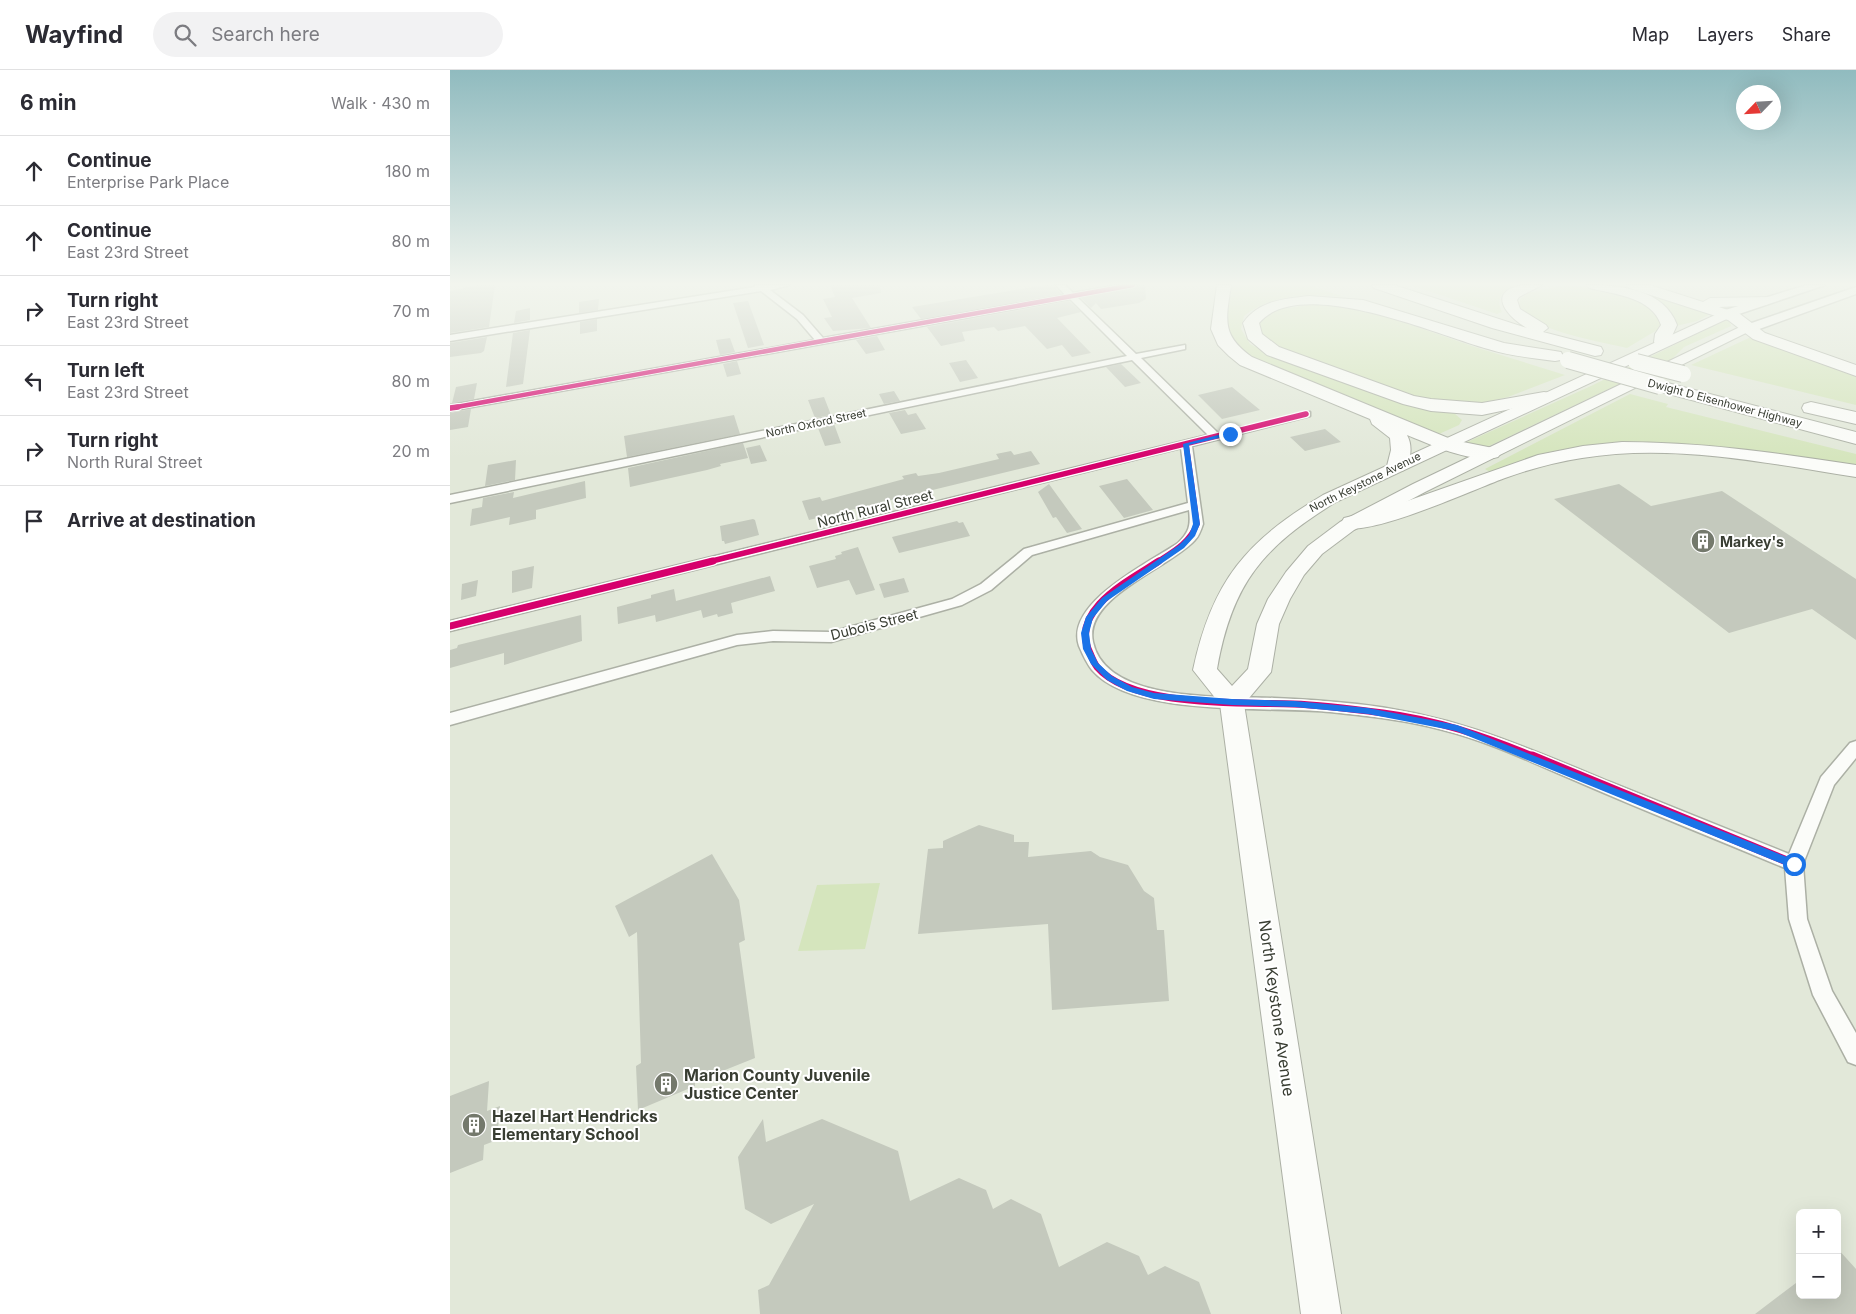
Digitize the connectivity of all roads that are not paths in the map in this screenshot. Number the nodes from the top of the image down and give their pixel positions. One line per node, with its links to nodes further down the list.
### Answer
1 (809, 343): 19 (street)
2 (1120, 343): 14 (street)
3 (1224, 343): 20 (highway)
4 (1263, 343): 18 (highway)
5 (1484, 343): 15 (highway)
6 (1510, 343): 15 (highway, Dwight D Eisenhower Highway)
7 (1566, 343): 13 (highway, Dwight D Eisenhower Highway)
8 (1576, 343): 13 (highway)
9 (1660, 343): 18 (main road, North Keystone Avenue)
10 (1722, 343): 17 (main road)
11 (1778, 343): 16 (highway)
12 (1182, 347): 14 (street, North Oxford Street)
13 (1595, 351): 22 (highway, Dwight D Eisenhower Highway, bridge)
14 (1134, 357): 23 (street); 30 (street, North Oxford Street)
15 (1562, 358): 17 (highway, Dwight D Eisenhower Highway, bridge)
16 (1856, 372)
17 (1655, 381): 24 (highway, Dwight D Eisenhower Highway); 27 (main road)
18 (1544, 397): 26 (main road, North Keystone Avenue)
19 (450, 408)
20 (1360, 409): 26 (highway); 28 (highway)
21 (1306, 414): 23 (street, North Rural Street)
22 (1856, 418)
23 (1216, 437): 25 (street, North Rural Street)
24 (1856, 438)
25 (1186, 444): 31 (street); 33 (street, North Rural Street)
26 (1446, 444): 27 (highway); 28 (main road, North Keystone Avenue)
27 (1492, 453): 32 (main road)
28 (1397, 466): 34 (main road, North Keystone Avenue)
29 (1856, 472): 32 (highway)
30 (450, 499)
31 (1194, 505): 34 (street); 35 (street, Dubois Street)
32 (1352, 523): 34 (main road)
33 (450, 626)
34 (1232, 702): 37 (street); 39 (main road, North Keystone Avenue)
35 (450, 719)
36 (1856, 747): 37 (street)
37 (1794, 864): 38 (street)
38 (1856, 1054)
39 (1321, 1314)

